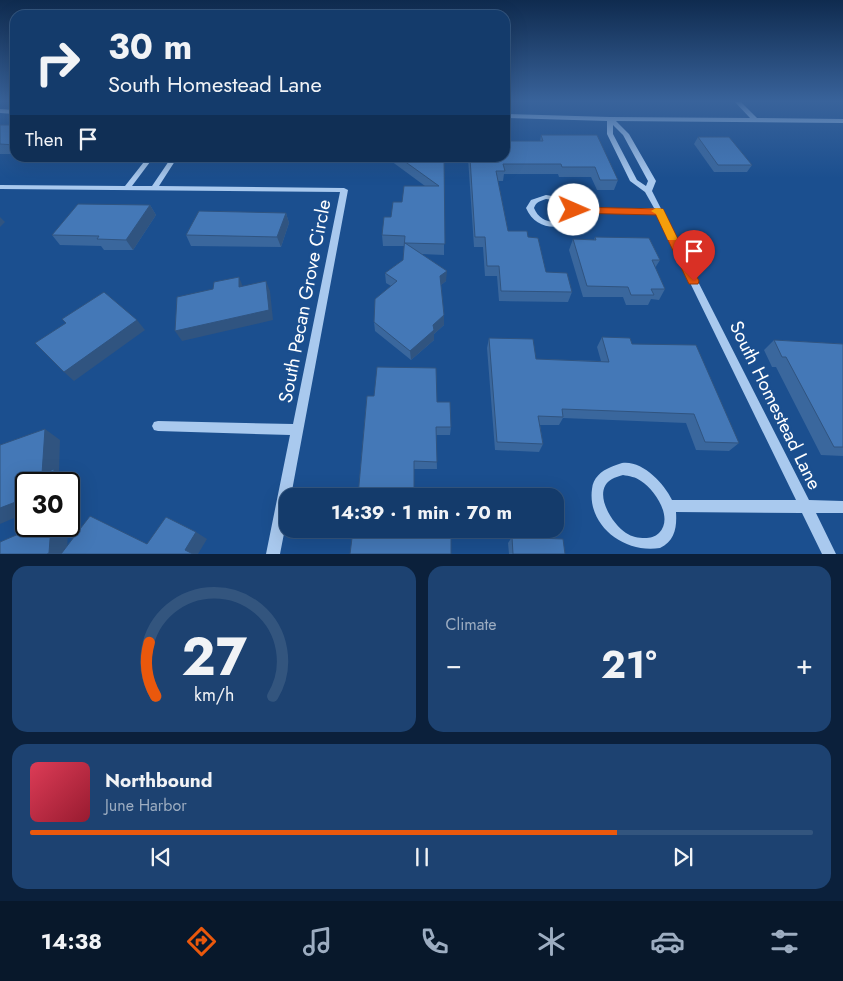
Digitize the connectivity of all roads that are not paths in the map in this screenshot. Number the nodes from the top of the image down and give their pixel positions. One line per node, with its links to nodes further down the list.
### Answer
1 (610, 127): 8 (street, South Homestead Lane)
2 (618, 127): 8 (street, South Homestead Lane)
3 (147, 162): 6 (street)
4 (171, 162): 7 (street)
5 (0, 186): 6 (street, South Pecan Grove Circle)
6 (127, 188): 7 (street, South Pecan Grove Circle)
7 (154, 188): 12 (street, South Pecan Grove Circle)
8 (648, 191): 10 (street, South Homestead Lane)
9 (574, 210): 9 (street); 10 (street)
10 (659, 211): 14 (street, South Homestead Lane)
11 (158, 426): 12 (street, South Pecan Grove Circle)
12 (297, 430): 16 (street, South Pecan Grove Circle)
13 (669, 506): 13 (street); 14 (street, South Homestead Lane)
14 (805, 507): 15 (street, South Homestead Lane); 17 (street, South Homestead Lane)
15 (843, 508)
16 (272, 554)
17 (828, 554)

